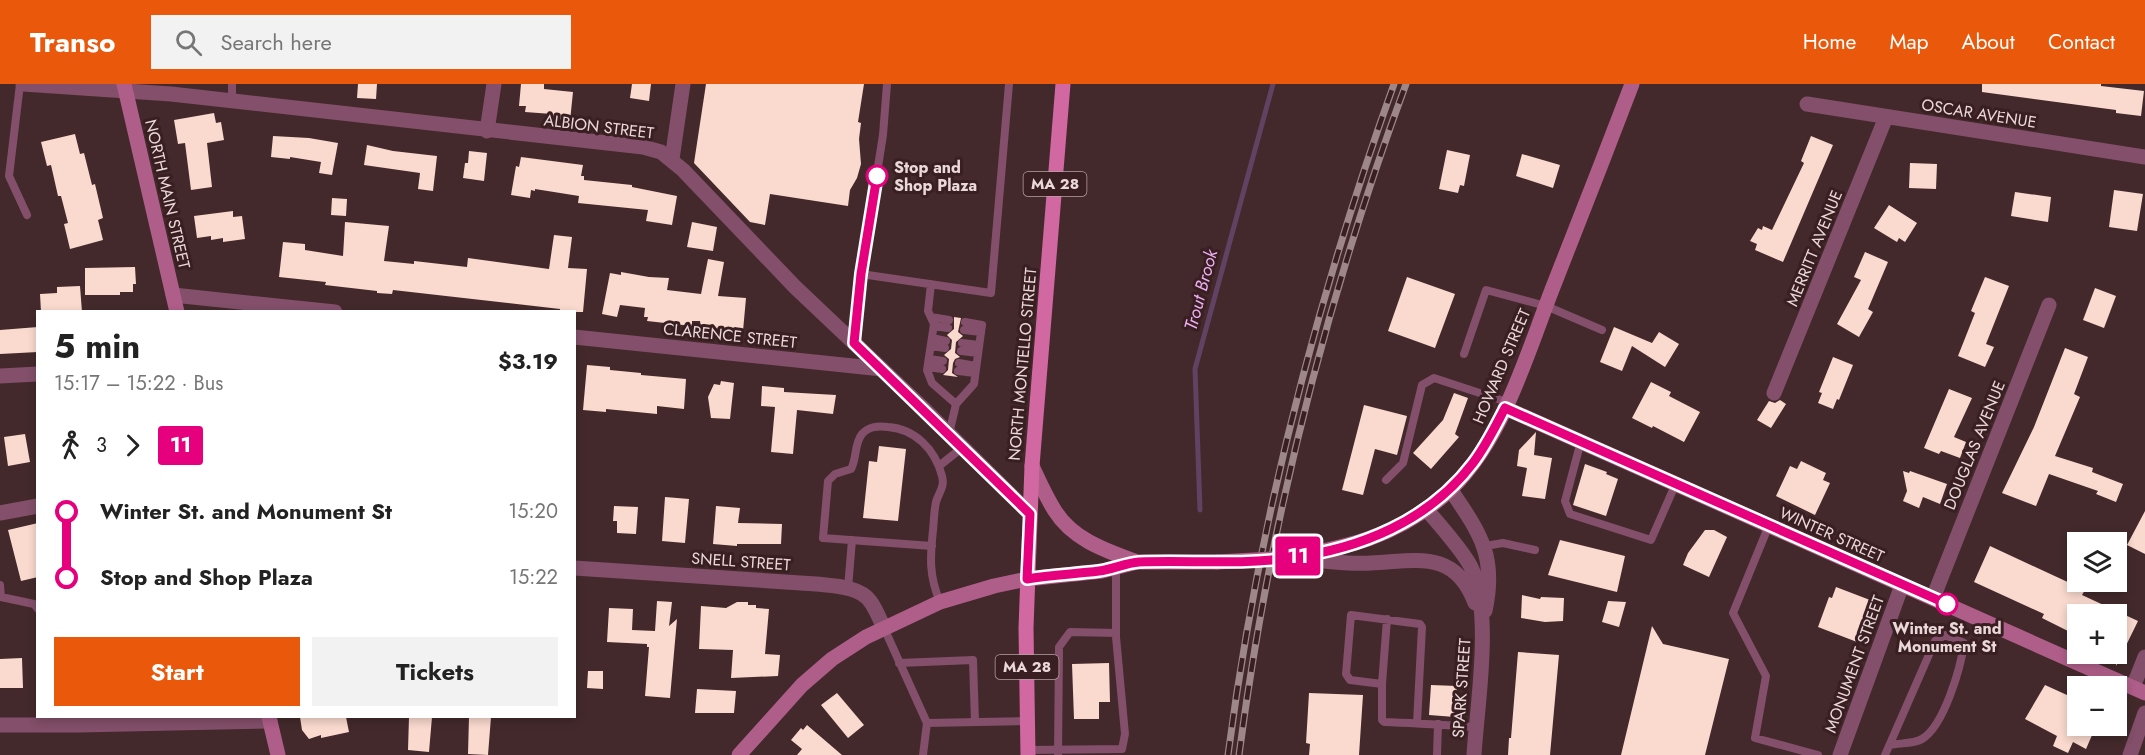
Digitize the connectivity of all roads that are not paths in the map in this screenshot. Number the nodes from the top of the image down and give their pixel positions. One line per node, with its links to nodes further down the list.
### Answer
1 (22, 84): 9 (street, ALBION STREET); 16 (lane)
2 (232, 84): 10 (lane)
3 (494, 84): 13 (street)
4 (684, 84): 15 (street)
5 (887, 84): 17 (lane)
6 (1009, 84): 18 (lane)
7 (1063, 84): 49 (main road, NORTH MONTELLO STREET / MA 28)
8 (1632, 84): 21 (main road, HOWARD STREET)
9 (125, 88): 10 (street, ALBION STREET); 19 (main road, NORTH MAIN STREET)
10 (232, 101): 13 (street, ALBION STREET)
11 (1807, 104): 12 (street, OSCAR AVENUE)
12 (1886, 117): 14 (street, OSCAR AVENUE); 42 (street, MERRITT AVENUE)
13 (487, 130): 15 (street, ALBION STREET)
14 (2145, 157)
15 (672, 159): 30 (street, ALBION STREET)
16 (27, 215)
17 (861, 274): 18 (lane); 30 (lane)
18 (930, 284): 24 (lane)
19 (173, 295): 22 (main road, NORTH MAIN STREET); 23 (street)
20 (2049, 305): 70 (street, DOUGLAS AVENUE)
21 (1546, 306): 27 (lane); 34 (lane); 44 (main road, HOWARD STREET)
22 (177, 310)
23 (316, 310)
24 (933, 321): 25 (lane); 29 (lane)
25 (949, 324)
26 (965, 326): 33 (lane)
27 (1602, 330)
28 (576, 337): 38 (street, CLARENCE STREET)
29 (931, 342): 31 (lane); 35 (lane)
30 (854, 343): 38 (street, ALBION STREET)
31 (946, 344)
32 (962, 347): 33 (lane)
33 (979, 349): 39 (lane)
34 (1464, 354)
35 (928, 363): 36 (lane); 43 (lane)
36 (943, 365)
37 (959, 367): 39 (lane)
38 (882, 369): 45 (street, ALBION STREET)
39 (976, 370): 43 (lane)
40 (36, 374): 41 (street)
41 (0, 376)
42 (1774, 393)
43 (956, 404): 45 (lane)
44 (1506, 405): 46 (main road, WINTER STREET); 50 (lane); 52 (main road, HOWARD STREET)
45 (949, 434): 47 (street, ALBION STREET)
46 (1581, 441): 51 (main road, WINTER STREET); 51 (lane)
47 (963, 447): 48 (lane); 56 (street, ALBION STREET)
48 (939, 466): 58 (lane); 59 (lane)
49 (1032, 466): 56 (main road, NORTH MONTELLO STREET / MA 28); 63 (main road)
50 (1386, 480)
51 (1676, 483): 57 (main road, WINTER STREET)
52 (1450, 489): 54 (main road, HOWARD STREET); 60 (street, SPARK STREET)
53 (36, 506): 55 (street)
54 (1426, 509): 62 (main road, HOWARD STREET); 74 (street, SPARK STREET)
55 (0, 513)
56 (1030, 514): 66 (main road, NORTH MONTELLO STREET / MA 28)
57 (1769, 525): 68 (main road, WINTER STREET); 101 (lane)
58 (852, 540): 59 (lane); 69 (lane)
59 (932, 546): 71 (lane)
60 (1485, 546): 61 (lane); 74 (street, SPARK STREET)
61 (1535, 550)
62 (1288, 558): 63 (main road, HOWARD STREET, bridge); 74 (street, SPARK STREET)
63 (1137, 562): 64 (main road, HOWARD STREET)
64 (1116, 567): 66 (main road, HOWARD STREET); 76 (lane)
65 (576, 568): 69 (street, SNELL STREET)
66 (1027, 579): 71 (main road, HOWARD STREET); 86 (main road, NORTH MONTELLO STREET / MA 28)
67 (0, 585): 72 (lane)
68 (1902, 585): 70 (main road, WINTER STREET); 102 (street, MONUMENT STREET)
69 (848, 588): 75 (street, SNELL STREET)
70 (1933, 598): 80 (main road, WINTER STREET)
71 (940, 602): 75 (main road, HOWARD STREET)
72 (36, 606)
73 (1387, 619): 79 (lane); 79 (lane); 88 (lane)
74 (1483, 623): 91 (street, SPARK STREET)
75 (884, 628): 78 (lane); 97 (main road, HOWARD STREET)
76 (1116, 633): 93 (lane); 95 (lane)
77 (2145, 657): 80 (street)
78 (899, 663): 85 (lane); 87 (lane)
79 (1382, 684): 88 (lane)
80 (2139, 690)
81 (2145, 712): 104 (street)
82 (270, 719): 83 (street); 96 (main road)
83 (218, 720): 84 (street)
84 (60, 721): 90 (street)
85 (975, 722): 86 (lane); 87 (lane)
86 (1027, 722): 94 (main road, NORTH MONTELLO STREET / MA 28)
87 (927, 723): 98 (lane)
88 (1417, 723): 89 (lane)
89 (1438, 724): 91 (lane); 99 (lane)
90 (0, 725)
91 (1476, 727): 100 (street, SPARK STREET)
92 (1890, 745): 92 (lane); 103 (lane)
93 (1122, 752): 95 (lane)
94 (1028, 753): 95 (lane)
95 (1058, 753)
96 (278, 755)
97 (739, 755)
98 (922, 755)
99 (1437, 755)
100 (1474, 755)
101 (1818, 755)
102 (1840, 755)
103 (1885, 755)
104 (2130, 755)

